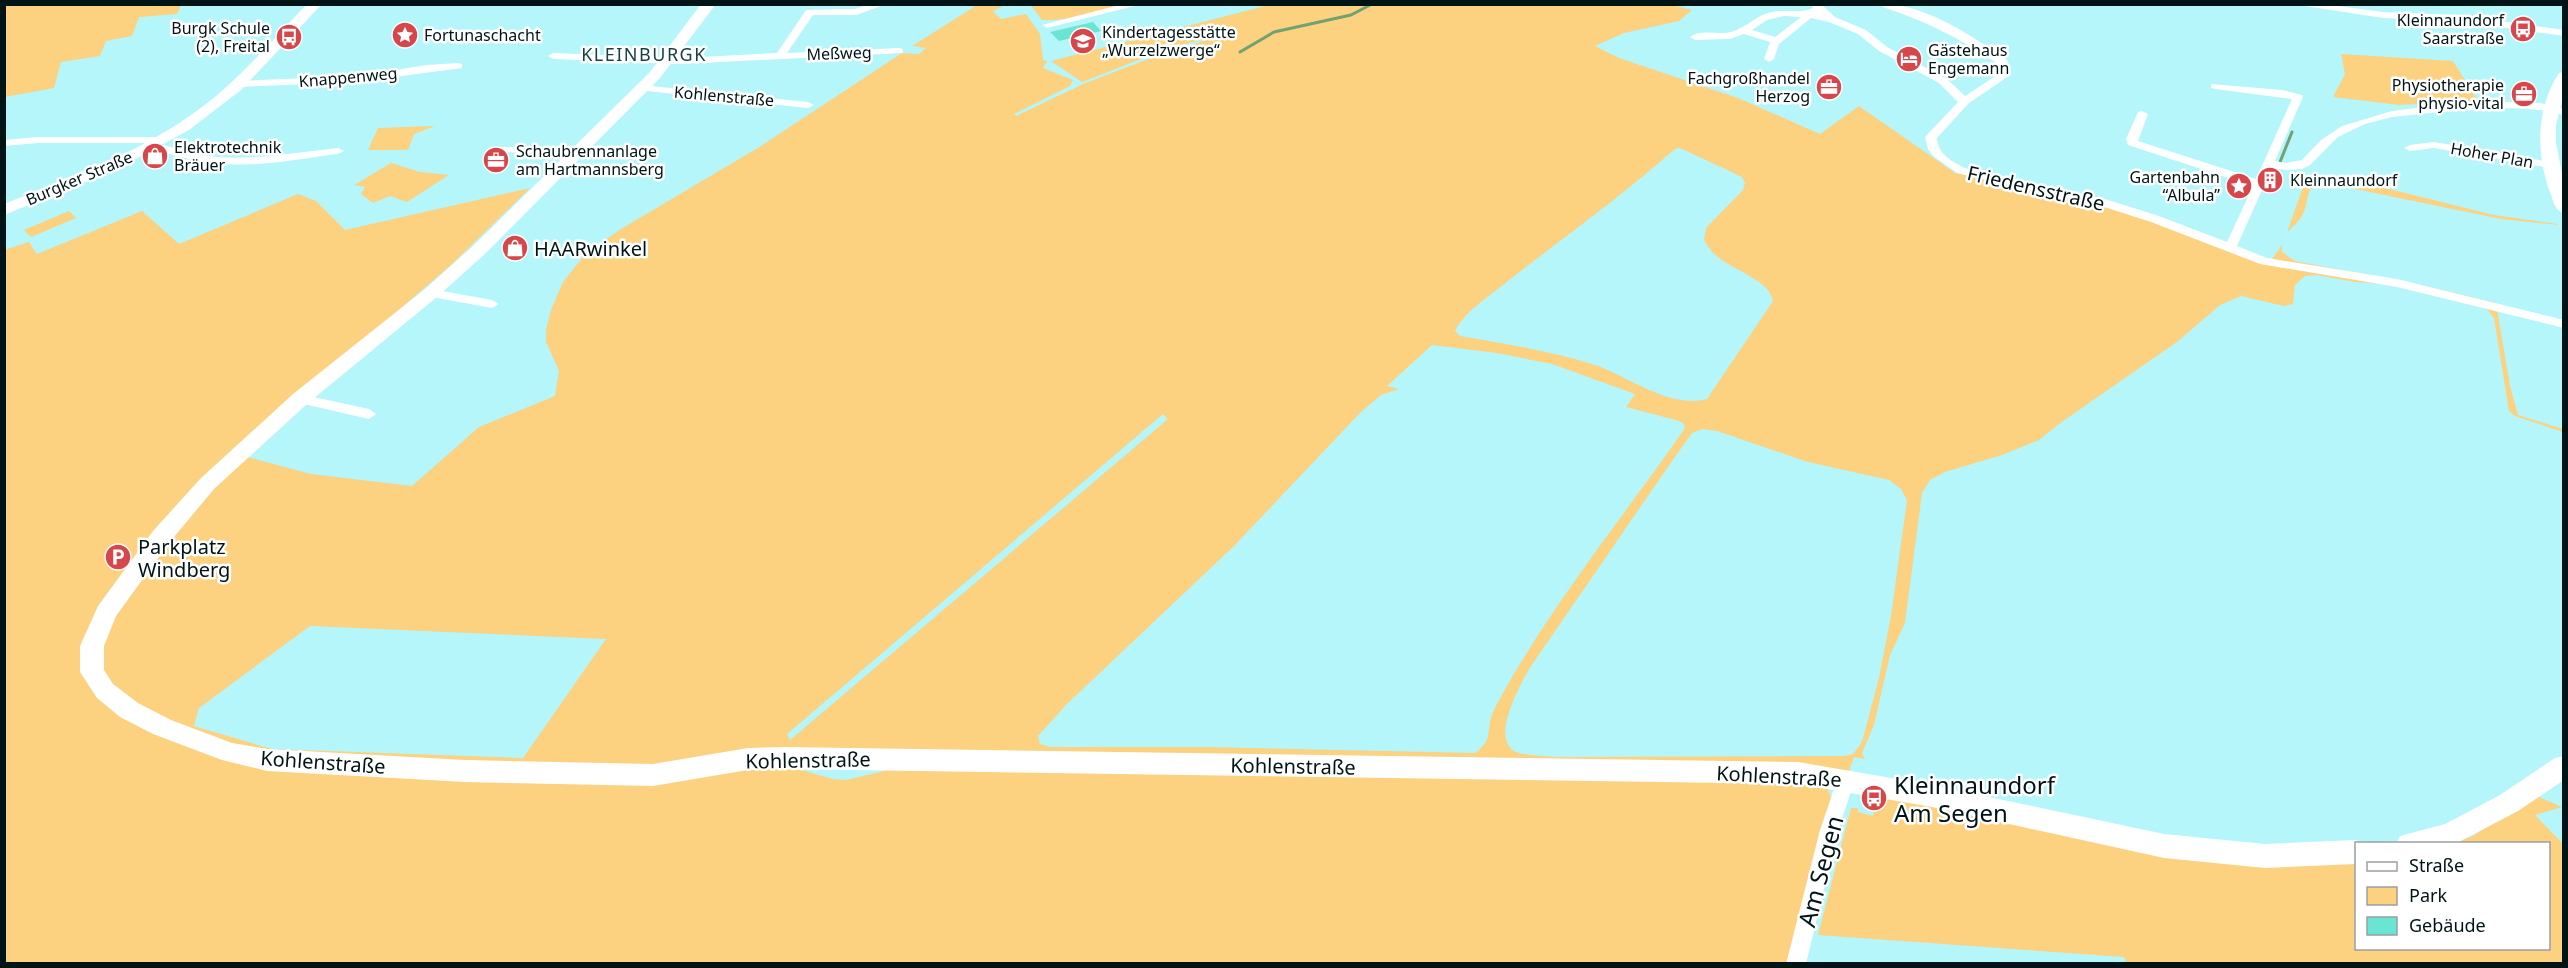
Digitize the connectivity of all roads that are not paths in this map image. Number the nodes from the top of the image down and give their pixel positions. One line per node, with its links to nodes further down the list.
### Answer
1 (315, 4): 23 (street, Burgker Straße)
2 (709, 4): 20 (street, Kohlenstraße)
3 (882, 4): 18 (street, Meßweg)
4 (1138, 4): 11 (street)
5 (1887, 4): 8 (street, Friedensstraße); 8 (street)
6 (2297, 4): 10 (street)
7 (2436, 4): 10 (street)
8 (1915, 7): 26 (street, Friedensstraße)
9 (1814, 9): 12 (street); 15 (street); 26 (street)
10 (2453, 17): 13 (street)
11 (1047, 25)
12 (1744, 31): 14 (street); 15 (street)
13 (2564, 33)
14 (1695, 37)
15 (1775, 40): 19 (street)
16 (899, 51): 18 (street, Meßweg)
17 (553, 56): 20 (street)
18 (780, 56): 20 (street, Meßweg)
19 (1769, 59)
20 (666, 61): 25 (street, Kohlenstraße)
21 (458, 66): 23 (street, Knappenweg)
22 (2564, 76): 28 (street)
23 (239, 84): 31 (street, Burgker Straße)
24 (2216, 86): 36 (street)
25 (641, 88): 27 (street, Kohlenstraße); 34 (street, Kohlenstraße)
26 (1965, 101): 41 (street, Friedensstraße)
27 (808, 105)
28 (2550, 109): 36 (street); 37 (street)
29 (2142, 114): 38 (street)
30 (4, 143): 31 (street)
31 (156, 143): 35 (street); 40 (street, Burgker Straße)
32 (2410, 148): 37 (street, Hoher Plan)
33 (497, 150): 34 (street)
34 (579, 150): 42 (street, Kohlenstraße)
35 (338, 151)
36 (2270, 164): 38 (street)
37 (2550, 165): 39 (street)
38 (2259, 184): 41 (street)
39 (2564, 208)
40 (4, 210)
41 (2228, 248): 44 (street, Friedensstraße)
42 (431, 293): 43 (street); 45 (street, Kohlenstraße)
43 (492, 304)
44 (2564, 324)
45 (300, 399): 46 (street); 48 (street, Kohlenstraße)
46 (369, 414)
47 (2564, 765): 49 (street)
48 (1846, 780): 50 (street, Kohlenstraße); 51 (street, Am Segen)
49 (2414, 842)
50 (2355, 852)
51 (1796, 963)

